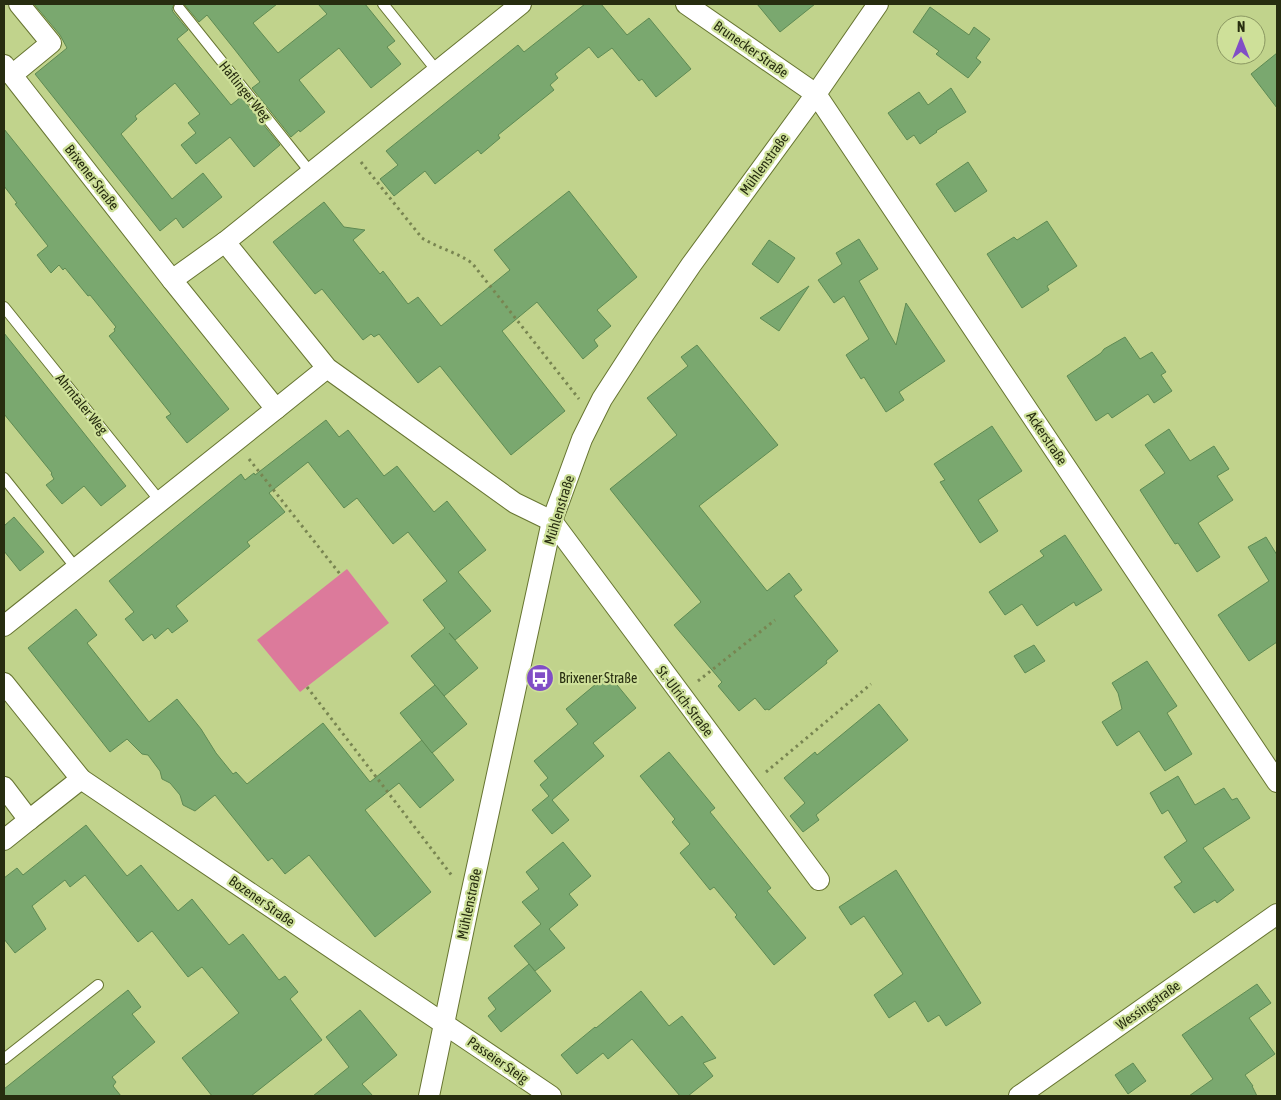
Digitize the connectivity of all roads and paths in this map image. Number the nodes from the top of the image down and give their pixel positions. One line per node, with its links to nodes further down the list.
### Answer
1 (18, 4): 7 (street, Brixener Straße)
2 (382, 4): 8 (lane)
3 (521, 4): 8 (street)
4 (686, 4): 9 (street, Brunecker Straße)
5 (878, 4): 9 (street, Mühlenstraße)
6 (179, 8): 11 (lane, Haflinger Weg)
7 (8, 70): 13 (street, Brixener Straße)
8 (437, 72): 10 (street)
9 (816, 94): 17 (street, Mühlenstraße); 31 (street, Ackerstraße)
10 (346, 144): 11 (street); 17 (path)
11 (311, 173): 12 (street)
12 (225, 242): 13 (street); 15 (street)
13 (172, 280): 16 (street, Brixener Straße)
14 (4, 307): 20 (lane, Ahrntaler Weg)
15 (327, 368): 16 (street); 21 (street)
16 (276, 409): 18 (street)
17 (593, 417): 21 (street, Mühlenstraße)
18 (235, 442): 20 (street); 23 (path)
19 (4, 478): 22 (lane)
20 (160, 502): 22 (street)
21 (552, 521): 29 (street, St.-Ulrich-Straße); 37 (street, Mühlenstraße)
22 (76, 568): 25 (street)
23 (340, 574)
24 (775, 620): 29 (path)
25 (4, 626)
26 (4, 682): 30 (street, Bozener Straße)
27 (871, 684): 33 (path)
28 (307, 687): 37 (path)
29 (680, 695): 33 (street, St.-Ulrich-Straße)
30 (81, 779): 34 (street); 40 (street, Bozener Straße)
31 (1277, 782)
32 (4, 787): 34 (street)
33 (749, 787): 36 (street, St.-Ulrich-Straße)
34 (29, 820): 35 (street)
35 (4, 840)
36 (819, 880)
37 (470, 899): 40 (street, Mühlenstraße)
38 (1277, 914): 44 (street, Wessingstraße)
39 (98, 985): 41 (lane)
40 (444, 1023): 42 (street, Mühlenstraße); 43 (street, Passeier Steig)
41 (4, 1059)
42 (429, 1096)
43 (551, 1096)
44 (1019, 1096)

